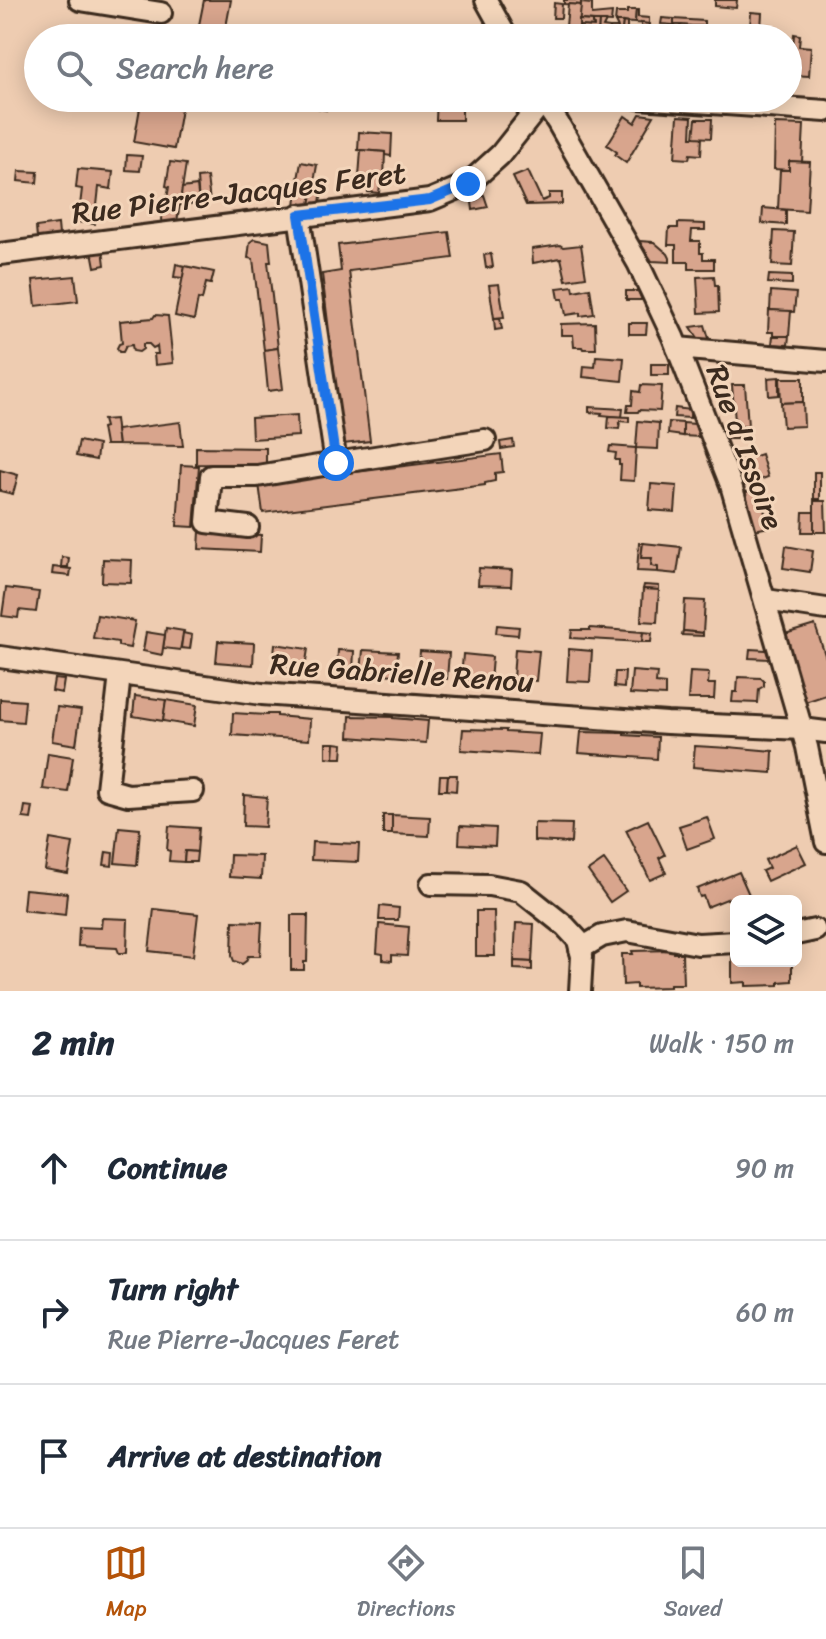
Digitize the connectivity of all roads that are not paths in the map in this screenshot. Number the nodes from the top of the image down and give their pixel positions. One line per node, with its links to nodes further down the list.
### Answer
1 (80, 0): 3 (street)
2 (486, 0): 4 (street)
3 (161, 13)
4 (499, 24)
5 (802, 109): 6 (street)
6 (826, 111)
7 (535, 112): 9 (street, Rue Pierre-Jacques Feret)
8 (552, 112): 11 (street, Rue d'Issoire)
9 (299, 215): 10 (street, Rue Pierre-Jacques Feret); 14 (street)
10 (0, 254)
11 (677, 348): 12 (street); 16 (street, Rue d'Issoire)
12 (826, 361)
13 (485, 440): 14 (street)
14 (336, 463): 15 (street)
15 (248, 527)
16 (766, 600): 17 (street); 20 (street, Rue d'Issoire)
17 (826, 609)
18 (0, 657): 19 (street, Rue Gabrielle Renou)
19 (120, 675): 20 (street, Rue Gabrielle Renou); 22 (street)
20 (802, 729): 21 (street, Rue Gabrielle Renou); 23 (street, Rue d'Issoire)
21 (826, 732)
22 (193, 791)
23 (826, 842)
24 (431, 884): 26 (street)
25 (730, 942): 26 (street)
26 (580, 949): 27 (street)
27 (580, 991)

